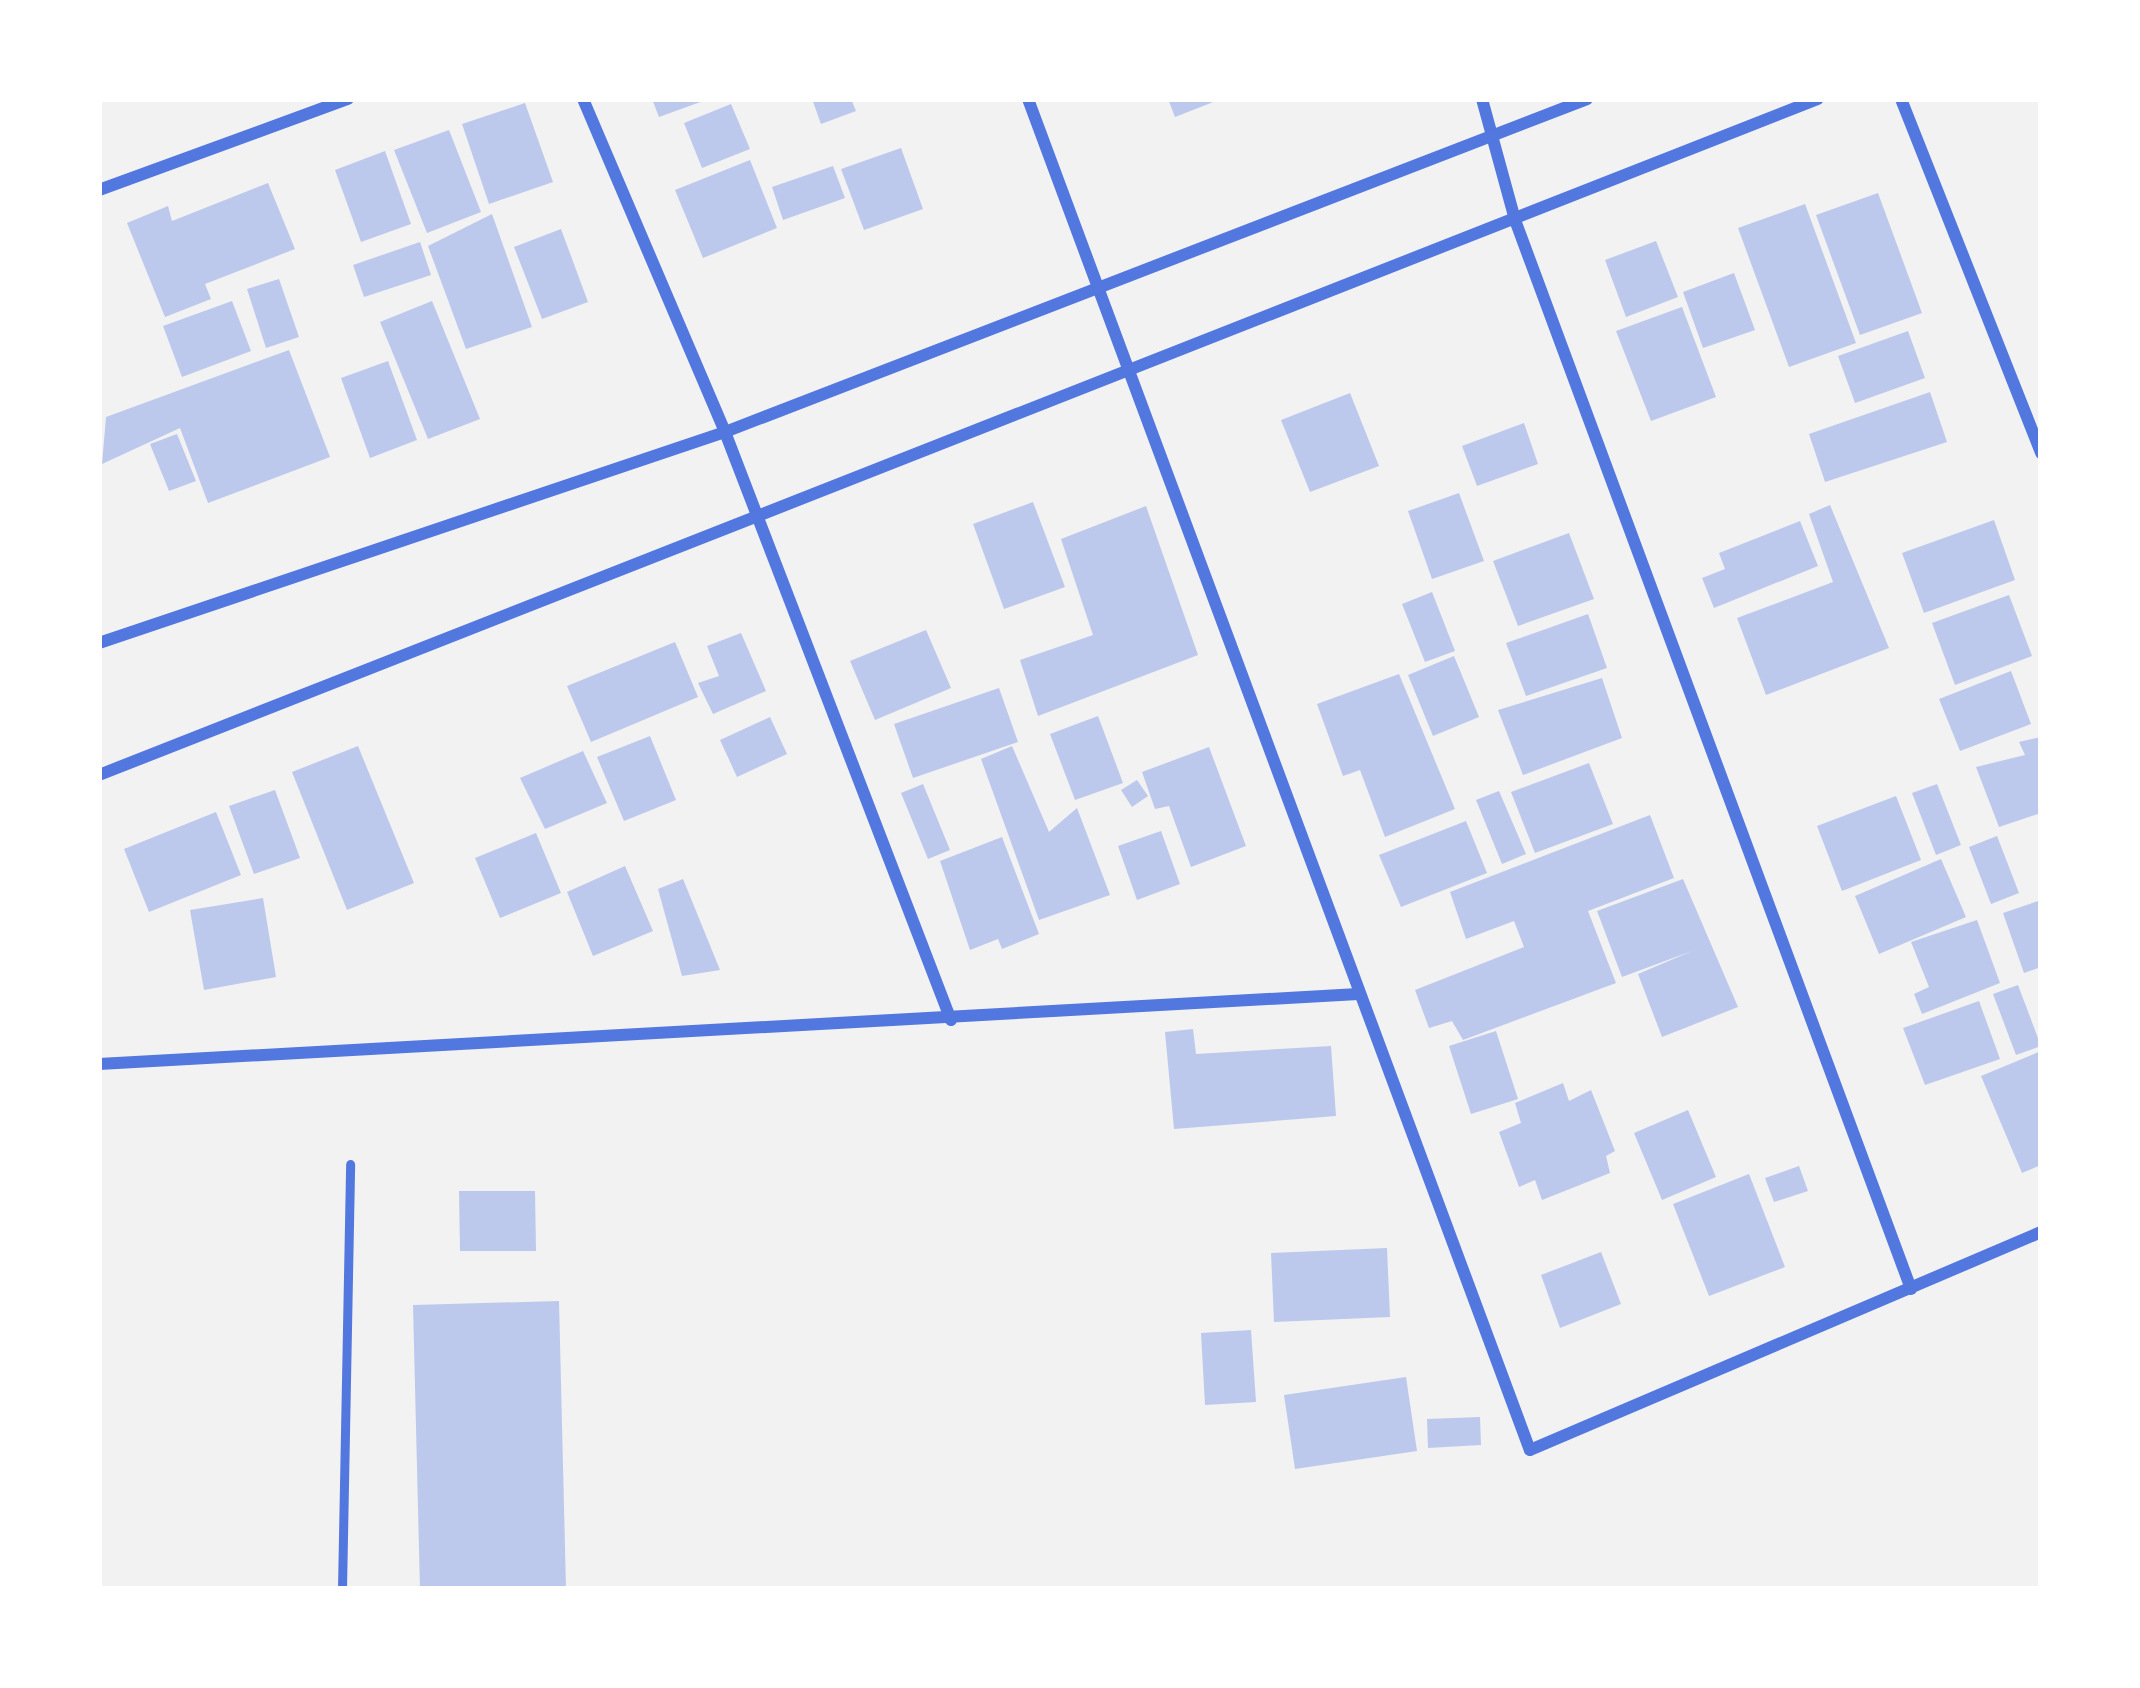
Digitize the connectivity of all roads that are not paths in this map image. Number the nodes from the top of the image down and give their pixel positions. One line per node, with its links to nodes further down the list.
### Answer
1 (347, 99): 9 (street)
2 (583, 99): 13 (street)
3 (1028, 99): 11 (street)
4 (1482, 99): 8 (street)
5 (1587, 99): 8 (street)
6 (1818, 99): 10 (street)
7 (1901, 99): 14 (street)
8 (1497, 137): 10 (street); 11 (street)
9 (99, 190)
10 (1515, 220): 12 (street); 23 (street)
11 (1103, 288): 12 (street); 13 (street)
12 (1131, 365): 15 (street); 18 (street)
13 (725, 432): 15 (street); 16 (street)
14 (2041, 453)
15 (755, 513): 17 (street); 19 (street)
16 (99, 643)
17 (99, 775)
18 (1358, 994): 19 (street); 23 (street)
19 (951, 1020): 20 (street)
20 (99, 1064)
21 (350, 1164): 24 (lane)
22 (2041, 1232): 23 (street)
23 (1911, 1289)
24 (342, 1589)

